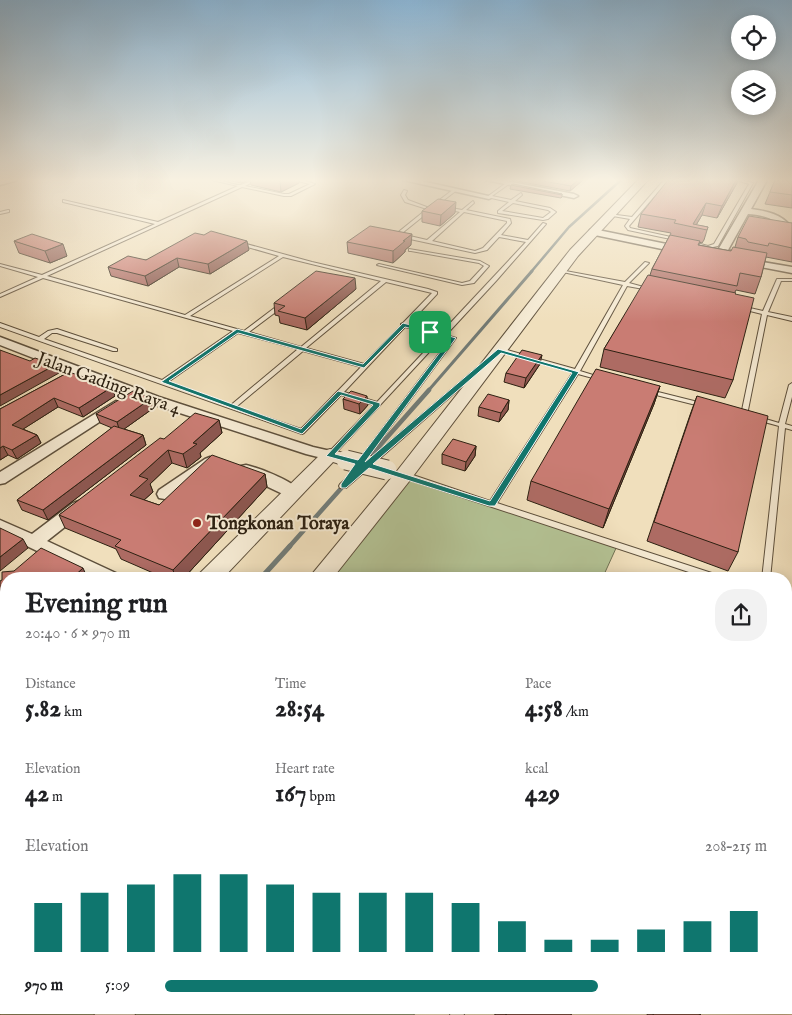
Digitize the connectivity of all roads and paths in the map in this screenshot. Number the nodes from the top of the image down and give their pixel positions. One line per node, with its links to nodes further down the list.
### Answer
1 (148, 227): 28 (lane)
2 (408, 227): 16 (lane)
3 (445, 227): 16 (lane)
4 (505, 227): 13 (lane)
5 (541, 227): 14 (lane)
6 (598, 227): 11 (street)
7 (629, 227): 8 (lane)
8 (726, 227)
9 (740, 227): 22 (street)
10 (776, 230): 12 (street)
11 (593, 232): 24 (street); 25 (street)
12 (789, 232)
13 (498, 236): 14 (lane); 16 (lane)
14 (528, 241): 30 (lane)
15 (234, 242): 18 (lane)
16 (428, 242)
17 (411, 250): 27 (lane)
18 (283, 255): 23 (lane); 38 (lane)
19 (647, 264): 32 (lane)
20 (0, 266): 28 (lane)
21 (379, 266): 27 (lane)
22 (792, 266)
23 (331, 267): 26 (lane); 29 (lane)
24 (792, 270)
25 (560, 271): 32 (lane); 50 (street)
26 (323, 273)
27 (479, 276): 30 (lane)
28 (41, 277): 34 (lane); 38 (lane)
29 (385, 280): 41 (lane); 48 (lane)
30 (494, 280): 44 (lane)
31 (792, 280): 37 (lane)
32 (626, 284): 33 (lane); 54 (lane)
33 (652, 290)
34 (0, 296)
35 (292, 297): 43 (lane)
36 (737, 307): 37 (lane)
37 (765, 313): 39 (lane); 67 (lane)
38 (187, 316): 42 (lane)
39 (792, 319)
40 (0, 324): 45 (lane)
41 (403, 325): 44 (lane); 52 (lane)
42 (237, 331): 43 (lane); 57 (lane)
43 (245, 333): 48 (lane)
44 (442, 335): 50 (lane); 62 (lane)
45 (40, 339): 49 (lane); 57 (lane)
46 (0, 341): 47 (street)
47 (16, 348): 51 (street); 53 (street, Jalan Gading Raya 4)
48 (300, 349): 52 (lane); 63 (lane)
49 (115, 350)
50 (500, 350): 54 (lane); 72 (street)
51 (0, 356)
52 (364, 366): 60 (lane)
53 (75, 372): 56 (street); 61 (street, Jalan Gading Raya 4)
54 (576, 372): 55 (lane); 77 (lane)
55 (604, 379)
56 (58, 381)
57 (164, 382): 63 (lane)
58 (792, 384): 68 (lane)
59 (641, 389): 64 (lane)
60 (340, 392): 62 (lane); 63 (lane)
61 (133, 393): 66 (street, Jalan Gading Raya 4); 73 (street)
62 (378, 404): 71 (lane)
63 (233, 406)
64 (716, 408)
65 (735, 413): 67 (lane)
66 (197, 415): 69 (street); 71 (street, Jalan Gading Raya 4)
67 (744, 415): 68 (lane)
68 (782, 426): 70 (lane); 84 (lane)
69 (181, 427)
70 (792, 428)
71 (338, 458): 72 (street, Jalan Gading Raya 4, bridge); 74 (street)
72 (396, 473): 77 (lane); 82 (street)
73 (0, 479)
74 (293, 492): 75 (street); 81 (street)
75 (166, 494)
76 (88, 500): 79 (street)
77 (492, 504): 83 (lane)
78 (0, 526): 79 (street)
79 (36, 550): 80 (street)
80 (91, 572)
81 (215, 572)
82 (324, 572)
83 (700, 572)
84 (767, 572)

